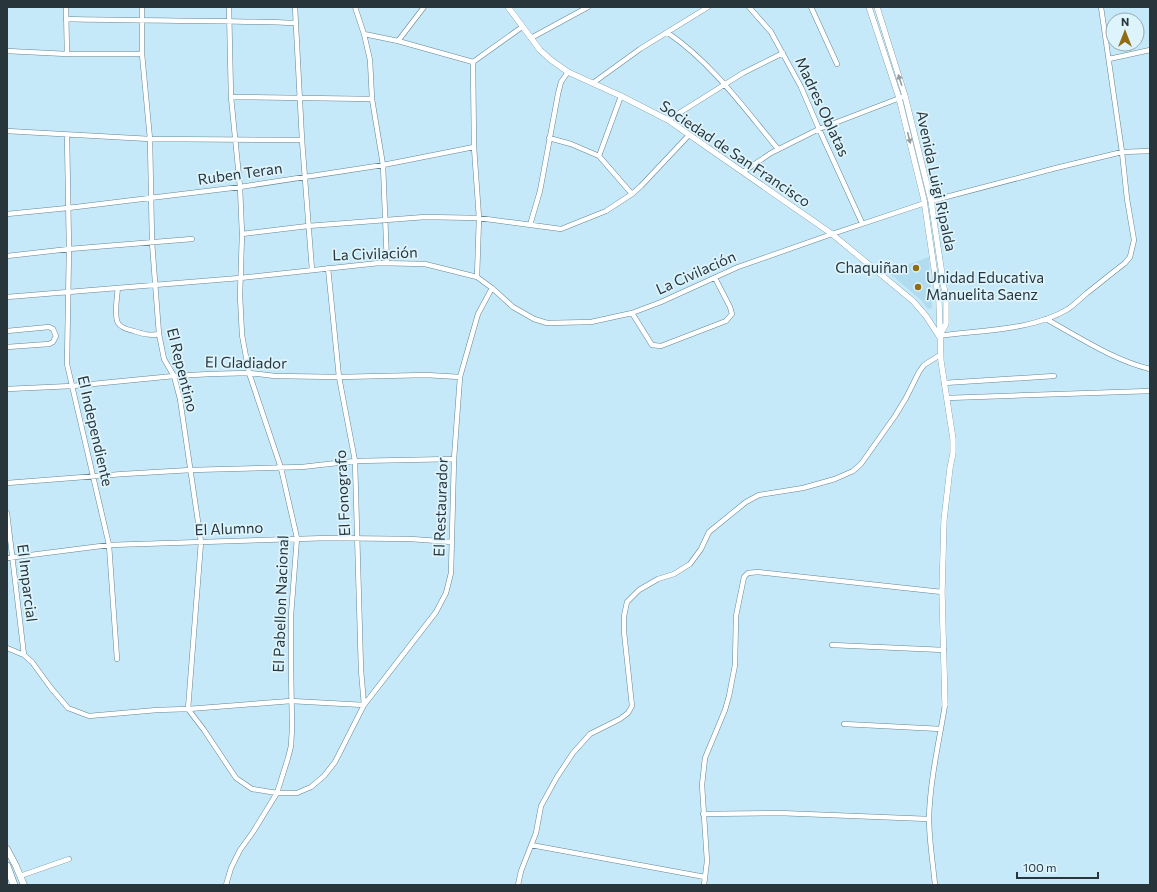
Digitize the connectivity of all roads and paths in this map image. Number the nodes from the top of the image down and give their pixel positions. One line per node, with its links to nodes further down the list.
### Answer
1 (66, 7): 15 (street)
2 (142, 7): 16 (street, El Repentino)
3 (229, 7): 17 (street, El Pabellon Nacional)
4 (294, 7): 18 (street)
5 (355, 7): 21 (street)
6 (424, 7): 23 (street)
7 (508, 7): 19 (street, Sociedad de San Francisco)
8 (588, 7): 22 (street)
9 (708, 7): 20 (street)
10 (749, 7): 26 (street, Madres Oblatas)
11 (811, 7): 31 (street)
12 (869, 7): 39 (street, Avenida Luigi Ripalda)
13 (877, 7): 36 (street, Avenida Luigi Ripalda, one-way to 13)
14 (1101, 7): 29 (street)
15 (66, 18): 16 (street); 27 (street)
16 (142, 21): 17 (street); 28 (street, El Repentino)
17 (229, 21): 18 (street); 37 (street, El Pabellon Nacional)
18 (296, 23): 38 (street)
19 (522, 27): 22 (street, Sociedad de San Francisco); 30 (street)
20 (668, 33): 33 (street); 34 (street)
21 (364, 34): 23 (street); 40 (street)
22 (531, 38): 32 (street, Sociedad de San Francisco)
23 (398, 41): 30 (street)
24 (7, 50): 27 (street)
25 (1150, 50): 29 (street)
26 (783, 53): 34 (street); 42 (street, Madres Oblatas)
27 (67, 54): 28 (street)
28 (142, 54): 47 (street, El Repentino)
29 (1109, 59): 53 (street)
30 (473, 62): 50 (street)
31 (837, 64)
32 (568, 72): 33 (street, Sociedad de San Francisco); 46 (street)
33 (593, 83): 35 (street, Sociedad de San Francisco)
34 (725, 85): 41 (street); 51 (street)
35 (621, 96): 41 (street, Sociedad de San Francisco); 54 (street)
36 (905, 96): 39 (street); 61 (street, Avenida Luigi Ripalda)
37 (231, 97): 38 (street); 48 (street, El Pabellon Nacional)
38 (299, 98): 40 (street); 49 (street)
39 (899, 98): 42 (street); 61 (street, Avenida Luigi Ripalda, one-way to 61)
40 (372, 100): 55 (street)
41 (668, 120): 45 (street, Sociedad de San Francisco)
42 (819, 129): 51 (street); 66 (street, Madres Oblatas)
43 (7, 131): 44 (street)
44 (67, 135): 47 (street); 62 (street, El Independiente)
45 (688, 135): 56 (street, Sociedad de San Francisco); 59 (street)
46 (549, 138): 54 (street); 67 (street)
47 (150, 139): 48 (street); 60 (street, El Repentino)
48 (235, 140): 49 (street); 58 (street, El Pabellon Nacional)
49 (302, 140): 57 (street)
50 (474, 147): 55 (street, Ruben Teran); 64 (street)
51 (778, 149): 56 (street)
52 (1150, 151): 53 (street, La Civilación)
53 (1122, 152): 61 (street, La Civilación); 87 (street)
54 (598, 156): 59 (street)
55 (383, 165): 57 (street, Ruben Teran); 65 (street)
56 (743, 172): 70 (street, Sociedad de San Francisco)
57 (305, 176): 58 (street, Ruben Teran); 68 (street)
58 (240, 187): 60 (street, Ruben Teran); 69 (street, El Pabellon Nacional)
59 (632, 194): 67 (street)
60 (150, 198): 62 (street, Ruben Teran); 72 (street, El Repentino)
61 (928, 202): 66 (street, La Civilación); 90 (street, Avenida Luigi Ripalda)
62 (68, 208): 63 (street, Ruben Teran); 73 (street, El Independiente)
63 (7, 214)
64 (479, 218): 65 (street); 67 (street); 78 (street)
65 (385, 219): 68 (street); 75 (street)
66 (862, 223): 70 (street, La Civilación)
67 (530, 225)
68 (308, 226): 69 (street); 77 (street)
69 (242, 234): 79 (street, El Pabellon Nacional)
70 (832, 234): 80 (street, La Civilación); 90 (street, Sociedad de San Francisco)
71 (192, 239): 72 (street)
72 (152, 242): 73 (street); 81 (street, El Repentino)
73 (68, 249): 74 (street); 84 (street, El Independiente)
74 (7, 256)
75 (387, 263): 76 (street, La Civilación); 78 (street, La Civilación)
76 (328, 268): 77 (street, La Civilación); 97 (street, El Fonografo)
77 (312, 270): 79 (street, La Civilación)
78 (477, 277): 83 (street, La Civilación)
79 (240, 278): 81 (street, La Civilación); 94 (street, El Pabellon Nacional)
80 (715, 278): 86 (street, La Civilación); 86 (street)
81 (155, 285): 82 (street, La Civilación); 89 (street, El Repentino)
82 (118, 288): 84 (street, La Civilación); 89 (street)
83 (492, 288): 86 (street, La Civilación); 98 (street, El Restaurador)
84 (68, 291): 85 (street, La Civilación); 100 (street, El Independiente)
85 (7, 297)
86 (632, 313)
87 (1046, 319): 90 (street); 93 (street)
88 (7, 330): 91 (street)
89 (159, 334): 95 (street, El Repentino)
90 (939, 336): 92 (street, Avenida Luigi Ripalda)
91 (7, 347)
92 (940, 355): 99 (street, Avenida Luigi Ripalda); 132 (street)
93 (1150, 369)
94 (249, 373): 95 (street, El Gladiador); 97 (street, El Gladiador); 106 (street, El Pabellon Nacional)
95 (174, 376): 100 (street, El Gladiador); 107 (street, El Repentino)
96 (1054, 376): 99 (street)
97 (338, 377): 98 (street, El Gladiador); 105 (street, El Fonografo)
98 (460, 377): 104 (street, El Restaurador)
99 (944, 382): 103 (street, Avenida Luigi Ripalda)
100 (72, 386): 101 (street, El Gladiador); 108 (street, El Independiente)
101 (7, 389)
102 (1150, 391): 103 (street)
103 (947, 398): 117 (street, Avenida Luigi Ripalda)
104 (454, 460): 105 (street); 114 (street, El Restaurador)
105 (356, 461): 106 (street); 112 (street, El Fonografo)
106 (281, 468): 107 (street); 111 (street, El Pabellon Nacional)
107 (191, 470): 108 (street); 113 (street, El Repentino)
108 (94, 477): 109 (street); 115 (street, El Independiente)
109 (7, 483)
110 (7, 513): 116 (street, El Imparcial)
111 (297, 538): 112 (street, El Alumno); 113 (street, El Alumno); 123 (street, El Pabellon Nacional)
112 (357, 538): 114 (street, El Alumno); 124 (street, El Fonografo)
113 (201, 542): 115 (street, El Alumno); 126 (street, El Repentino)
114 (452, 542): 124 (street, El Restaurador)
115 (109, 544): 116 (street, El Alumno); 122 (street, El Independiente)
116 (9, 558): 121 (street, El Imparcial)
117 (942, 592): 120 (street, Avenida Luigi Ripalda); 130 (street)
118 (832, 644): 120 (street)
119 (7, 648): 121 (street)
120 (944, 650): 125 (street, Avenida Luigi Ripalda)
121 (24, 655): 126 (street)
122 (117, 658)
123 (291, 701): 124 (street); 126 (street); 129 (street, El Pabellon Nacional)
124 (364, 705): 129 (street, El Restaurador)
125 (944, 705): 128 (street)
126 (188, 709): 129 (street, El Restaurador)
127 (844, 724): 128 (street)
128 (941, 729): 131 (street)
129 (277, 793): 141 (street, El Pabellon Nacional)
130 (704, 814): 131 (street); 138 (street)
131 (929, 819): 144 (street)
132 (531, 845): 138 (street); 142 (street)
133 (7, 849): 135 (main road)
134 (69, 859): 137 (street)
135 (16, 865): 136 (street); 137 (main road)
136 (7, 868): 139 (main road)
137 (20, 876): 140 (main road)
138 (705, 877): 143 (street)
139 (14, 885)
140 (24, 885)
141 (226, 885)
142 (518, 885)
143 (704, 885)
144 (935, 885)

